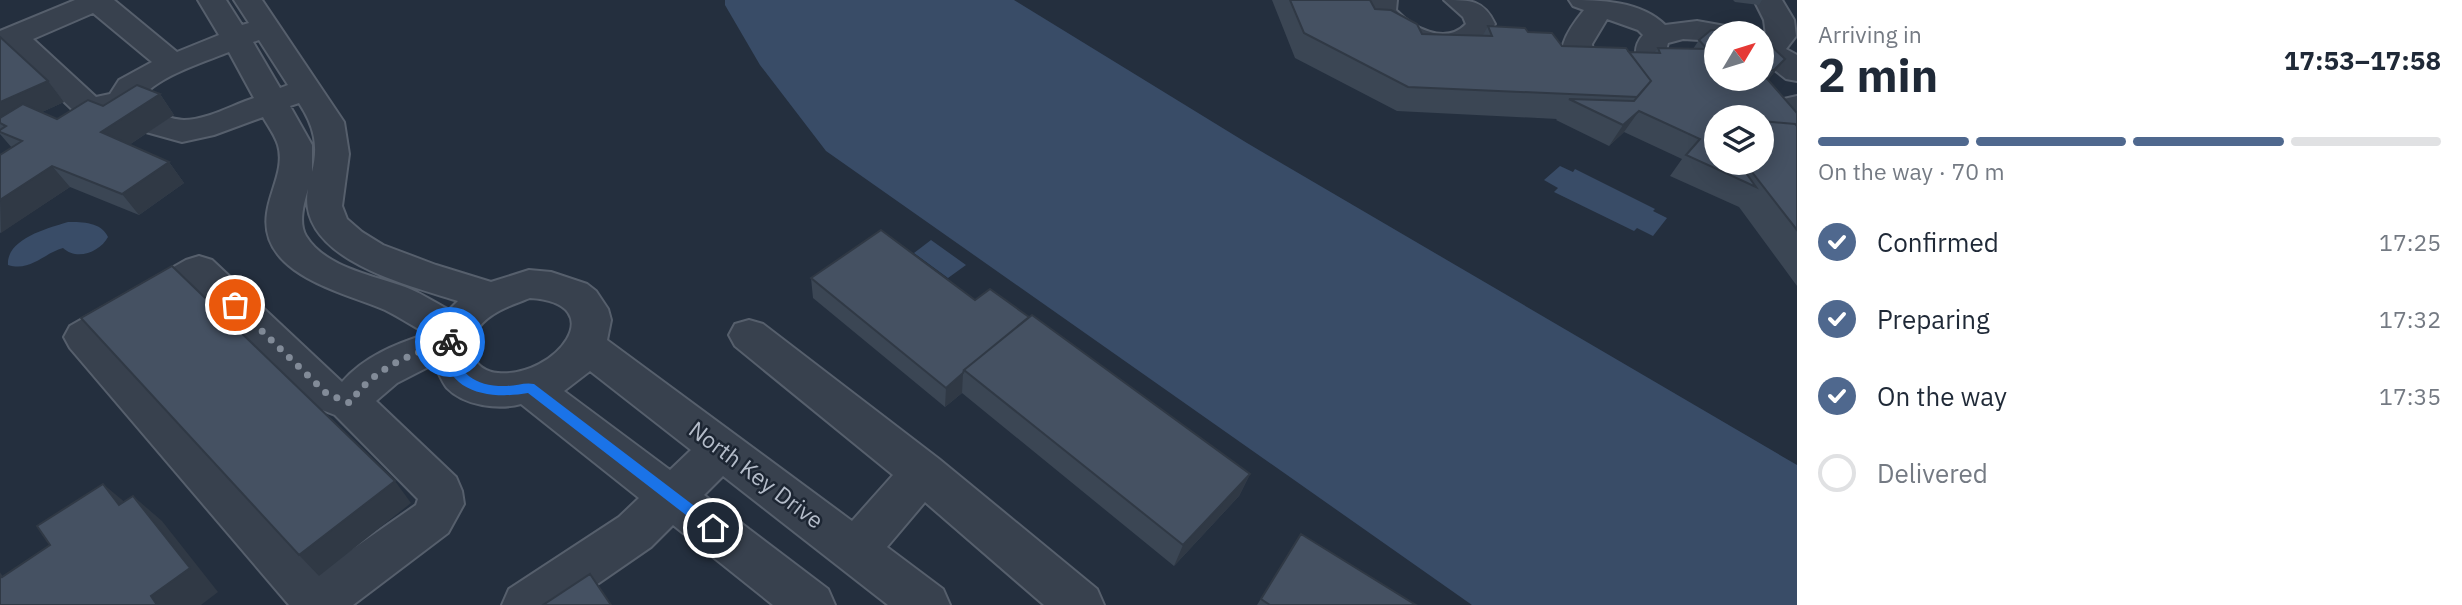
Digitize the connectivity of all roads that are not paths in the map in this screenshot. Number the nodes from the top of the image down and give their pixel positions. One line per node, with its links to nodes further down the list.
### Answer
1 (212, 0): 8 (street)
2 (1382, 0): 5 (street)
3 (1768, 0): 13 (street)
4 (97, 1): 12 (street); 15 (street)
5 (1464, 1)
6 (1709, 2): 9 (street)
7 (1592, 4): 11 (street); 17 (street)
8 (250, 22): 15 (street); 19 (street); 20 (street)
9 (1690, 30): 10 (street); 11 (street)
10 (1704, 31)
11 (1660, 36): 16 (street)
12 (6, 39): 21 (street)
13 (1774, 42)
14 (1774, 55): 18 (street)
15 (173, 64): 24 (street)
16 (1656, 68)
17 (1580, 72)
18 (1797, 72)
19 (307, 89): 20 (street); 26 (street)
20 (272, 102): 24 (street); 28 (street)
21 (86, 105): 24 (street); 25 (street)
22 (1797, 106): 23 (street)
23 (1774, 112)
24 (138, 114)
25 (54, 124)
26 (489, 296): 28 (street); 29 (street)
27 (749, 335): 33 (street)
28 (453, 336): 30 (street); 31 (street)
29 (586, 346): 30 (street); 32 (street, North Key Drive)
30 (530, 388): 34 (street)
31 (350, 403): 36 (street); 36 (street)
32 (722, 449): 34 (street); 35 (street, North Key Drive)
33 (923, 473): 35 (street); 40 (street)
34 (674, 497): 37 (street); 38 (street)
35 (855, 551): 39 (street, North Key Drive)
36 (316, 604)
37 (526, 605)
38 (811, 605)
39 (926, 605)
40 (1080, 605)

